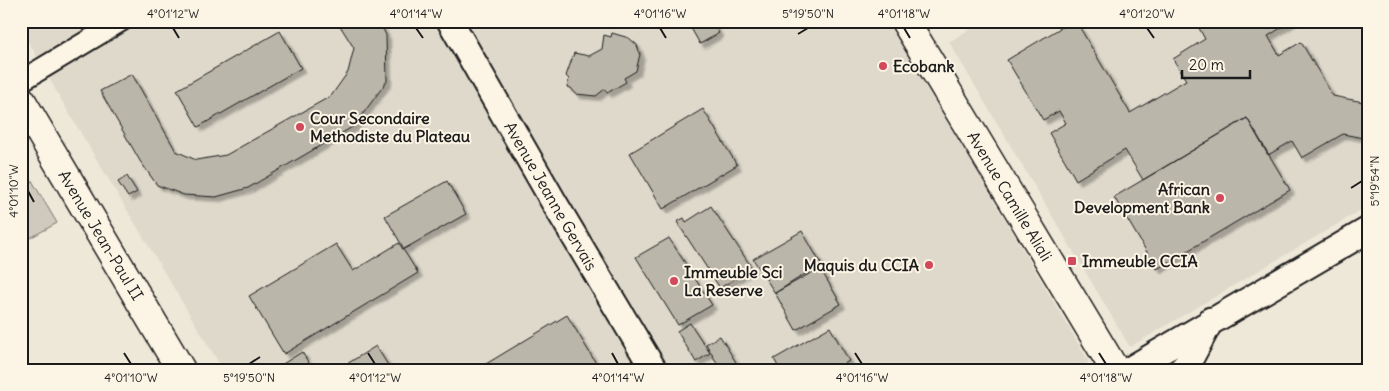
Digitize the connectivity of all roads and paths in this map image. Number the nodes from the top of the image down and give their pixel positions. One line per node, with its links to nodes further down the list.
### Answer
1 (122, 21): 4 (street)
2 (450, 21): 9 (street, Avenue Jeanne Gervais)
3 (905, 21): 10 (main road, Avenue Camille Aliali)
4 (21, 81)
5 (21, 100): 8 (main road, Avenue Jean-Paul II)
6 (1368, 230): 7 (street)
7 (1211, 320): 11 (street); 12 (street)
8 (181, 370)
9 (654, 370)
10 (1115, 370)
11 (1129, 370)
12 (1181, 370)

